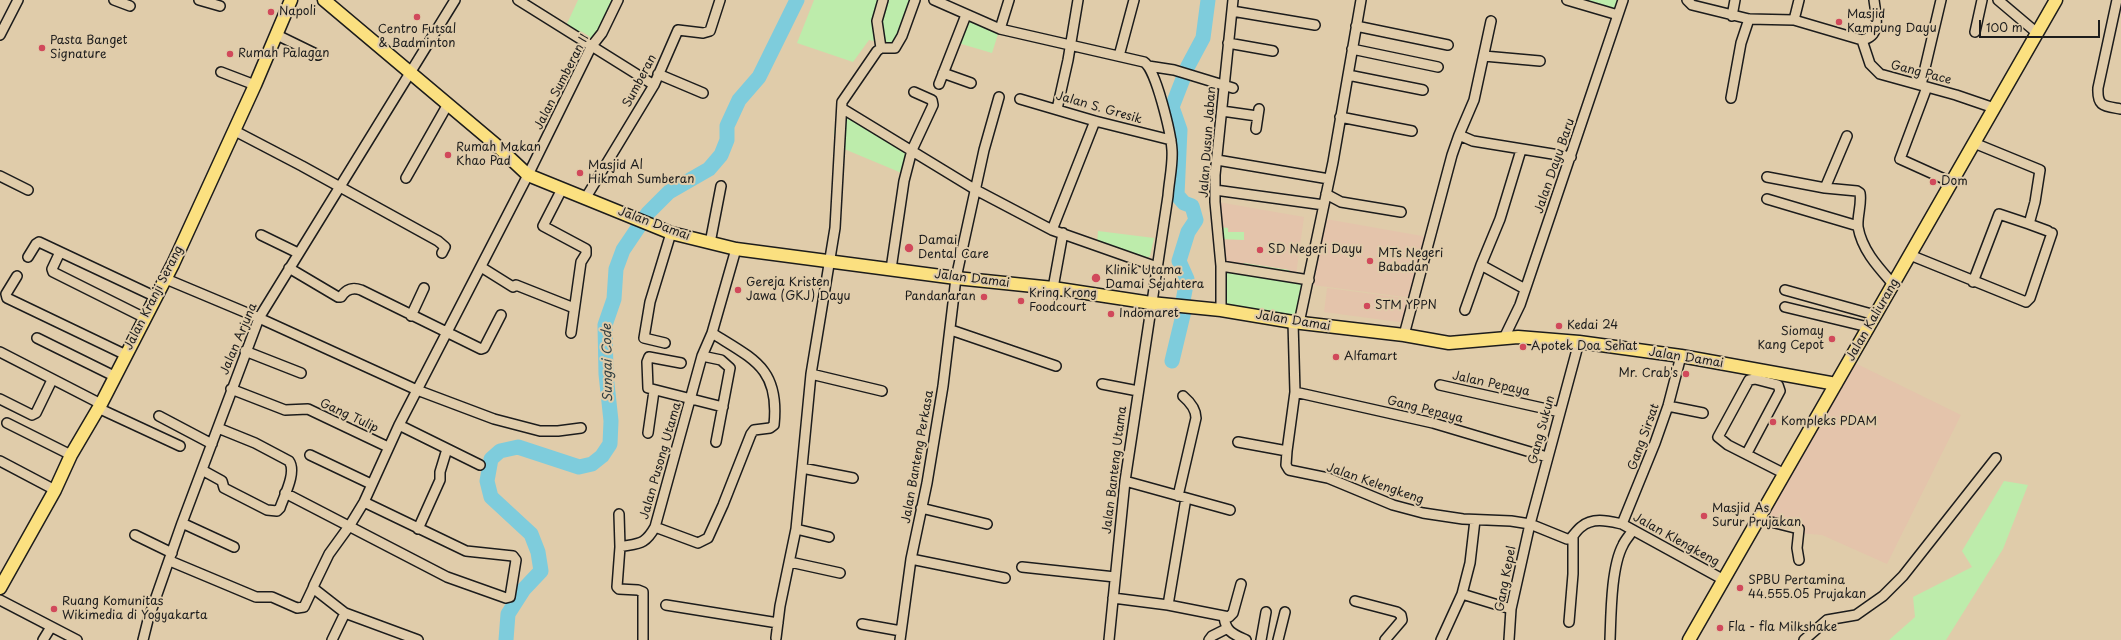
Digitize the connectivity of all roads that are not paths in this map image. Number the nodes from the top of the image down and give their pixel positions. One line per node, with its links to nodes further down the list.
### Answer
1 (18, 0): 43 (street)
2 (114, 0): 29 (street)
3 (199, 0): 30 (street)
4 (291, 0): 44 (main road, Jalan Kranji Serang)
5 (324, 0): 60 (main road, Jalan Damai)
6 (455, 0): 60 (street, Jalan Arjuna)
7 (518, 0): 49 (street)
8 (618, 0): 49 (street, Jalan Sumberan II)
9 (720, 0): 62 (street, Sumberan)
10 (883, 0): 50 (street)
11 (915, 0): 50 (street)
12 (934, 0): 32 (street)
13 (1008, 0): 40 (street)
14 (1078, 0): 48 (street)
15 (1134, 0): 54 (street)
16 (1233, 0): 31 (street, Jalan Dusun Jaban)
17 (1361, 0): 39 (street, Jalan Kelengkeng)
18 (1567, 0): 33 (street)
19 (1623, 0): 33 (street, Jalan Dayu Baru)
20 (1687, 0): 34 (street)
21 (1735, 0): 34 (street)
22 (1798, 0): 36 (street)
23 (1874, 0): 45 (street)
24 (1941, 0): 68 (street)
25 (1982, 0): 41 (street)
26 (1998, 0): 42 (street)
27 (2056, 0): 42 (main road, Jalan Kaliurang)
28 (2117, 0): 80 (street)
29 (130, 6)
30 (220, 7)
31 (1232, 11): 38 (street); 46 (street, Jalan Dusun Jaban)
32 (966, 15): 40 (street); 61 (street)
33 (1618, 15): 93 (street, Jalan Dayu Baru)
34 (1732, 16): 35 (street)
35 (1749, 19): 36 (street); 74 (street)
36 (1794, 20): 45 (street)
37 (1491, 21): 55 (street)
38 (1315, 25)
39 (1356, 26): 47 (street); 51 (street, Jalan Kelengkeng)
40 (1000, 29): 48 (street)
41 (1976, 32)
42 (2037, 33): 77 (main road, Jalan Kaliurang)
43 (0, 35)
44 (277, 35): 53 (street); 66 (main road, Jalan Kranji Serang)
45 (1862, 40): 68 (street, Gang Pace)
46 (1228, 44): 52 (street); 69 (street, Jalan Dusun Jaban)
47 (1448, 45)
48 (1070, 46): 54 (street); 79 (street)
49 (591, 47): 67 (street); 96 (street, Jalan Sumberan II)
50 (881, 48): 78 (street)
51 (1352, 49): 58 (street); 63 (street, Jalan Kelengkeng)
52 (1272, 51)
53 (318, 55)
54 (1119, 56): 57 (street)
55 (1484, 56): 56 (street); 87 (street)
56 (1540, 61)
57 (1148, 66): 69 (street); 89 (street, Jalan Banteng Utama)
58 (1438, 67)
59 (221, 72): 66 (street)
60 (410, 72): 76 (main road, Jalan Damai); 102 (street, Jalan Arjuna)
61 (943, 73): 64 (street); 65 (street)
62 (658, 74): 67 (street, Sumberan); 72 (street)
63 (1348, 75): 70 (street); 82 (street, Jalan Kelengkeng)
64 (939, 84)
65 (971, 84)
66 (256, 85): 85 (main road, Jalan Kranji Serang)
67 (654, 85): 109 (street, Sumberan)
68 (1924, 86): 77 (street, Gang Pace); 100 (street)
69 (1227, 87): 81 (street, Jalan Dusun Jaban)
70 (1423, 90)
71 (914, 92): 91 (street)
72 (703, 93)
73 (999, 97): 106 (street, Jalan Banteng Perkasa)
74 (1731, 98)
75 (1020, 99): 79 (street, Jalan S. Gresik)
76 (448, 104): 96 (main road, Jalan Damai); 98 (street)
77 (1994, 108): 90 (main road, Jalan Kaliurang)
78 (843, 109): 91 (street); 126 (street)
79 (1057, 109): 83 (street, Jalan S. Gresik)
80 (2121, 109)
81 (1223, 112): 84 (street); 94 (street, Jalan Dusun Jaban)
82 (1340, 117): 86 (street); 99 (street, Jalan Kelengkeng)
83 (1095, 121): 89 (street, Jalan S. Gresik); 115 (street)
84 (1256, 129)
85 (235, 131): 102 (street); 135 (main road, Jalan Kranji Serang)
86 (1412, 131)
87 (1459, 136): 92 (street); 160 (street)
88 (1847, 136): 103 (street)
89 (1171, 140): 130 (street, Jalan Banteng Utama)
90 (1974, 143): 100 (main road, Jalan Kaliurang); 113 (street)
91 (912, 150): 106 (street); 132 (street)
92 (1521, 150): 93 (street); 127 (street)
93 (1571, 157): 141 (street, Jalan Dayu Baru)
94 (1218, 160): 99 (street); 107 (street, Jalan Dusun Jaban)
95 (0, 176): 105 (street)
96 (528, 176): 104 (main road, Jalan Damai); 129 (street, Jalan Sumberan II)
97 (1767, 177): 103 (street)
98 (406, 178)
99 (1329, 179): 108 (street, Jalan Kelengkeng)
100 (1951, 182): 124 (main road, Jalan Kaliurang)
101 (721, 186): 119 (street)
102 (340, 188): 122 (street, Jalan Arjuna); 123 (street)
103 (1825, 188): 114 (street)
104 (562, 189): 109 (main road, Jalan Damai); 146 (street)
105 (28, 190)
106 (976, 190): 115 (street); 134 (street, Jalan Banteng Perkasa)
107 (1215, 190): 111 (street); 128 (street, Jalan Dusun Jaban)
108 (1326, 194): 111 (street, Jalan Kelengkeng); 112 (street)
109 (585, 198): 116 (main road, Jalan Damai)
110 (1766, 199): 114 (street)
111 (1324, 204): 136 (street, Jalan Kelengkeng)
112 (1401, 212)
113 (2029, 224): 137 (street); 137 (street)
114 (1858, 226): 138 (street)
115 (1052, 230): 117 (street)
116 (671, 233): 119 (main road, Jalan Damai); 164 (street)
117 (1063, 233): 130 (street); 140 (street)
118 (261, 235): 122 (street)
119 (710, 244): 120 (main road, Jalan Damai)
120 (736, 249): 126 (main road, Jalan Damai); 158 (street, Jalan Pusong Utama)
121 (60, 252): 125 (street); 143 (street); 152 (street)
122 (298, 253): 131 (street, Jalan Arjuna)
123 (442, 253)
124 (1910, 255): 137 (street); 138 (main road, Jalan Kaliurang)
125 (28, 258)
126 (830, 261): 132 (main road, Jalan Damai); 173 (street)
127 (1481, 265): 141 (street); 148 (street)
128 (1221, 266): 136 (street); 147 (street, Jalan Dusun Jaban)
129 (481, 267): 146 (street); 159 (street, Jalan Sumberan II)
130 (1157, 267): 144 (street, Jalan Banteng Utama)
131 (289, 268): 151 (street); 153 (street, Jalan Arjuna)
132 (891, 269): 134 (main road, Jalan Damai)
133 (17, 276): 167 (street)
134 (956, 278): 140 (main road, Jalan Damai); 156 (street, Jalan Banteng Perkasa)
135 (166, 279): 143 (main road, Jalan Kranji Serang); 153 (street)
136 (1309, 280): 154 (street, Jalan Kelengkeng)
137 (1973, 282)
138 (1893, 284): 150 (main road, Jalan Kaliurang)
139 (424, 288): 151 (street)
140 (1053, 288): 144 (main road, Jalan Damai)
141 (1525, 289): 162 (street, Jalan Dayu Baru)
142 (1785, 290): 150 (street)
143 (156, 298): 152 (main road, Jalan Kranji Serang)
144 (1151, 303): 147 (main road, Jalan Damai); 183 (street, Jalan Banteng Utama)
145 (1785, 307): 155 (street)
146 (574, 308): 157 (street)
147 (1221, 310): 154 (main road, Jalan Damai)
148 (1466, 310)
149 (501, 315): 159 (street)
150 (1875, 315): 155 (main road, Jalan Kaliurang)
151 (411, 316): 159 (street)
152 (145, 318): 167 (main road, Jalan Kranji Serang)
153 (258, 318): 165 (street, Jalan Arjuna); 180 (street)
154 (1296, 322): 160 (main road, Jalan Damai); 184 (street, Jalan Kelengkeng)
155 (1868, 327): 177 (main road, Jalan Kaliurang)
156 (950, 330): 171 (street); 223 (street, Jalan Banteng Perkasa)
157 (571, 333)
158 (712, 333): 168 (street, Jalan Pusong Utama); 233 (street)
159 (448, 334): 180 (street, Jalan Sumberan II)
160 (1404, 335): 162 (main road, Jalan Damai)
161 (37, 338): 174 (street)
162 (1504, 338): 163 (main road, Jalan Damai)
163 (1579, 342): 169 (main road, Jalan Damai); 191 (street, Gang Sukun)
164 (665, 343)
165 (245, 351): 172 (street); 179 (street, Jalan Arjuna)
166 (0, 352): 175 (street)
167 (126, 355): 174 (main road, Jalan Kranji Serang)
168 (702, 356): 187 (street, Jalan Pusong Utama); 190 (street)
169 (1681, 356): 177 (main road, Jalan Damai); 189 (street, Gang Sirsat)
170 (681, 363): 181 (street)
171 (1056, 366)
172 (301, 373)
173 (811, 374): 182 (street); 213 (street)
174 (114, 376): 188 (main road, Jalan Kranji Serang)
175 (52, 380): 186 (street); 188 (street)
176 (1102, 384): 183 (street)
177 (1836, 384): 215 (main road, Jalan Kaliurang)
178 (1440, 385): 191 (street, Jalan Pepaya)
179 (232, 389): 196 (street, Jalan Arjuna); 203 (street, Gang Tulip)
180 (417, 390): 195 (street, Jalan Sumberan II); 197 (street)
181 (654, 391): 187 (street); 198 (street)
182 (882, 391)
183 (1138, 391): 217 (street, Jalan Banteng Utama)
184 (1295, 392): 205 (street, Jalan Kelengkeng); 209 (street, Gang Pepaya)
185 (1183, 396): 221 (street)
186 (0, 399)
187 (691, 399): 190 (street); 233 (street, Jalan Pusong Utama)
188 (99, 406): 202 (street); 207 (main road, Jalan Kranji Serang)
189 (1668, 406): 192 (street); 231 (street, Gang Sirsat)
190 (722, 407): 199 (street)
191 (1560, 412): 209 (street, Gang Sukun)
192 (1703, 413)
193 (159, 416): 201 (street)
194 (7, 423): 207 (street)
195 (399, 425): 203 (street, Jalan Sumberan II); 204 (street)
196 (218, 428): 201 (street, Jalan Arjuna); 220 (street)
197 (580, 428)
198 (648, 433)
199 (716, 442)
200 (1238, 442): 205 (street)
201 (212, 444): 214 (street, Jalan Arjuna)
202 (180, 446)
203 (388, 447): 218 (street, Jalan Sumberan II)
204 (447, 449): 212 (street); 234 (street)
205 (1287, 451): 227 (street, Jalan Kelengkeng)
206 (1746, 453): 206 (street); 215 (street)
207 (71, 455): 219 (main road, Jalan Kranji Serang)
208 (310, 455): 218 (street)
209 (1547, 457): 230 (street, Gang Sukun)
210 (1996, 458): 288 (street)
211 (0, 461): 219 (street)
212 (480, 465)
213 (802, 468): 216 (street); 235 (street)
214 (202, 470): 220 (street); 228 (street, Jalan Arjuna)
215 (1784, 474): 226 (main road, Jalan Kaliurang)
216 (853, 478)
217 (1125, 481): 221 (street); 248 (street, Jalan Banteng Utama)
218 (371, 484): 222 (street, Jalan Sumberan II)
219 (55, 490): 252 (main road, Jalan Kranji Serang)
220 (286, 494): 232 (street)
221 (1182, 497): 224 (street); 258 (street)
222 (364, 502): 232 (street, Jalan Sumberan II); 234 (street)
223 (920, 508): 229 (street); 243 (street, Jalan Banteng Perkasa)
224 (1230, 510)
225 (619, 514): 241 (street)
226 (1759, 519): 244 (street); 250 (main road, Jalan Kaliurang)
227 (1476, 520): 230 (street, Jalan Kelengkeng); 254 (street)
228 (182, 522): 240 (street); 242 (street, Jalan Arjuna)
229 (987, 524)
230 (1530, 524): 238 (street); 260 (street, Gang Kepel)
231 (1622, 524): 236 (street, Jalan Klengkeng); 238 (street, Jalan Klengkeng)
232 (350, 526): 234 (street); 253 (street, Jalan Sumberan II)
233 (655, 527): 241 (street, Jalan Pusong Utama)
234 (418, 529)
235 (796, 529): 239 (street); 245 (street)
236 (1633, 530): 250 (street, Jalan Klengkeng); 286 (street)
237 (135, 535): 242 (street)
238 (1573, 536): 265 (street)
239 (829, 537)
240 (234, 547)
241 (620, 547): 277 (street)
242 (171, 557): 253 (street, Jalan Sumberan II); 274 (street, Jalan Arjuna)
243 (911, 559): 249 (street); 270 (street, Jalan Banteng Perkasa)
244 (1799, 560)
245 (790, 562): 247 (street); 266 (street)
246 (1022, 566): 248 (street)
247 (840, 573)
248 (1115, 577): 255 (street, Jalan Banteng Utama)
249 (1005, 578)
250 (1724, 580): 287 (main road, Jalan Kaliurang)
251 (1241, 584): 264 (street)
252 (0, 588)
253 (313, 588): 263 (street)
254 (1462, 594): 260 (street); 284 (street)
255 (1113, 598): 258 (street); 278 (street, Jalan Banteng Utama)
256 (0, 600): 268 (street)
257 (1355, 600): 283 (street)
258 (1168, 604): 264 (street)
259 (666, 605): 266 (street)
260 (1511, 609): 285 (street, Gang Kepel)
261 (1266, 612): 281 (street)
262 (1285, 612): 282 (street)
263 (345, 613): 275 (street); 276 (street)
264 (1224, 617): 269 (street)
265 (1569, 622)
266 (778, 623): 271 (street)
267 (862, 624): 270 (street)
268 (51, 627): 272 (street); 273 (street)
269 (1226, 629): 279 (street); 280 (street)
270 (900, 635)
271 (776, 638)
272 (44, 640)
273 (76, 640)
274 (143, 640)
275 (332, 640)
276 (418, 640)
277 (643, 640)
278 (1108, 640)
279 (1209, 640)
280 (1246, 640)
281 (1261, 640)
282 (1278, 640)
283 (1385, 640)
284 (1441, 640)
285 (1509, 640)
286 (1610, 640)
287 (1689, 640)
288 (1804, 640)

